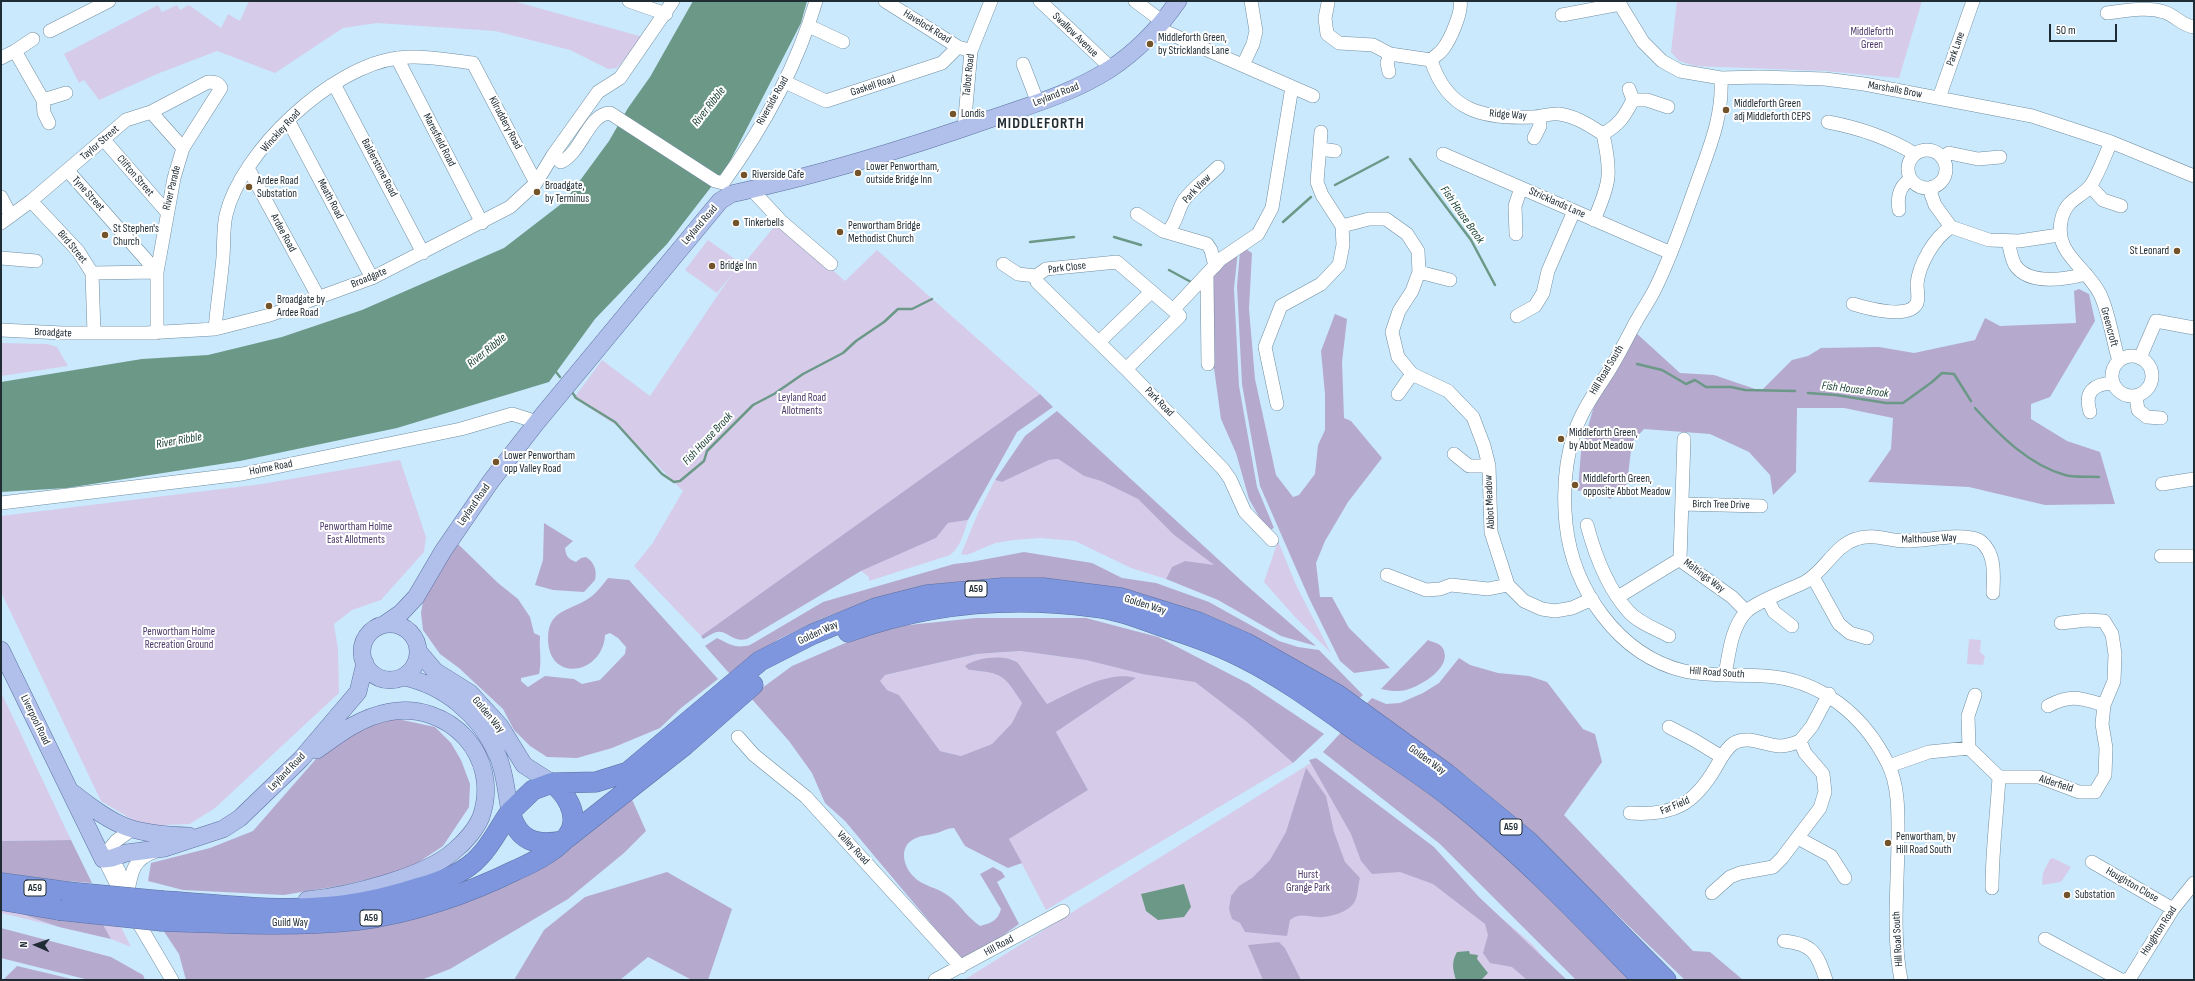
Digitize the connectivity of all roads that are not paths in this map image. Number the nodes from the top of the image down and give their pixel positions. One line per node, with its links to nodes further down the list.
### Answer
1 (109, 1): 21 (street)
2 (629, 1): 16 (street)
3 (673, 1): 16 (street, Broadgate)
4 (816, 1): 19 (street, Riverside Road)
5 (885, 1): 24 (street, Havelock Road)
6 (991, 1): 26 (street, Talbot Road)
7 (1040, 1): 34 (street, Swallow Avenue)
8 (1135, 1): 18 (street)
9 (1178, 1): 18 (main road, Leyland Road)
10 (1251, 1): 33 (street)
11 (1460, 1): 30 (street)
12 (1973, 1): 43 (street, Park Lane)
13 (1619, 2): 17 (street); 36 (street, Marshalls Brow)
14 (1328, 3): 27 (street)
15 (2107, 13): 20 (street)
16 (666, 14): 63 (street, Broadgate)
17 (1562, 15)
18 (1160, 25): 33 (street); 34 (main road, Leyland Road)
19 (809, 26): 23 (street); 38 (street, Riverside Road)
20 (2194, 27)
21 (50, 31)
22 (33, 39): 25 (street)
23 (843, 42)
24 (958, 47): 26 (street, Havelock Road); 38 (street, Gaskell Road)
25 (15, 51): 28 (street); 44 (street)
26 (971, 51): 52 (street, Talbot Road)
27 (1390, 54): 30 (street); 35 (street)
28 (1, 58)
29 (397, 58): 31 (street, Winckley Road); 39 (street, Winckley Road); 86 (street, Maresfield Road)
30 (1431, 60): 48 (street, Ridge Way)
31 (473, 63): 71 (street, Kilruddery Road)
32 (1023, 64): 45 (street)
33 (1243, 64): 40 (street)
34 (1111, 68): 45 (main road, Leyland Road)
35 (1388, 72)
36 (1721, 78): 43 (street, Marshalls Brow); 94 (street, Hill Road South)
37 (214, 82): 47 (street, Taylor Street); 58 (street, River Parade)
38 (784, 82): 72 (street, Riverside Road)
39 (334, 84): 49 (street, Winckley Road); 93 (street, Balderstone Road)
40 (1292, 87): 42 (street); 99 (street)
41 (66, 93): 44 (street)
42 (1313, 96)
43 (1939, 98): 57 (street, Marshalls Brow)
44 (43, 100): 51 (street)
45 (1038, 103): 52 (main road, Leyland Road)
46 (1668, 107): 54 (street)
47 (151, 112): 56 (street, Taylor Street); 58 (street)
48 (1539, 117): 54 (street, Ridge Way); 55 (street, Ridge Way)
49 (288, 120): 67 (street, Winckley Road); 105 (street, Meath Road)
50 (1828, 122): 62 (street)
51 (49, 123)
52 (964, 128): 76 (main road, Leyland Road)
53 (1321, 132): 59 (street)
54 (1604, 134): 85 (street)
55 (1534, 138)
56 (104, 140): 68 (street, Taylor Street); 81 (street, Clifton Street)
57 (2110, 142): 69 (street, Marshalls Brow); 73 (street, Greencroft)
58 (183, 148): 81 (street, River Parade)
59 (1321, 149): 60 (street); 87 (street)
60 (1335, 151)
61 (1443, 154): 75 (street, Stricklands Lane)
62 (1914, 154): 65 (street); 70 (street)
63 (553, 155): 71 (street, Broadgate); 72 (street)
64 (2000, 157): 65 (street)
65 (1942, 158): 74 (street)
66 (1218, 167): 89 (street, Park View)
67 (248, 168): 108 (street, Ardee Road); 113 (street, Winckley Road)
68 (68, 171): 78 (street, Taylor Street); 100 (street, Tyne Street)
69 (2194, 176)
70 (1911, 179): 74 (street); 80 (street)
71 (536, 183): 86 (street, Broadgate)
72 (723, 186): 76 (main road, Leyland Road); 130 (main road, Leyland Road)
73 (2090, 186): 79 (street); 91 (street, Greencroft)
74 (1932, 187): 88 (street)
75 (1521, 188): 82 (street, Stricklands Lane); 90 (street)
76 (751, 190): 97 (street)
77 (1, 197): 84 (street)
78 (30, 201): 84 (street, Taylor Street); 102 (street, Bird Street)
79 (2121, 206)
80 (1899, 210)
81 (166, 211): 100 (street, River Parade)
82 (1574, 211): 85 (street, Stricklands Lane); 111 (street)
83 (1137, 214): 89 (street)
84 (6, 219)
85 (1594, 220): 94 (street, Stricklands Lane)
86 (482, 223): 93 (street, Broadgate)
87 (1342, 226): 101 (street, Abbot Meadow); 127 (street)
88 (1950, 227): 92 (street); 109 (street)
89 (1167, 232): 99 (street)
90 (1516, 234)
91 (2060, 235): 92 (street); 103 (street, Greencroft)
92 (2008, 241): 103 (street)
93 (423, 253): 105 (street, Broadgate)
94 (1671, 253): 150 (street, Hill Road South)
95 (1, 258): 96 (street)
96 (36, 261)
97 (831, 264)
98 (1003, 264): 104 (street)
99 (1211, 271): 110 (street); 121 (street)
100 (157, 272): 102 (street); 116 (street, River Parade)
101 (1419, 272): 106 (street); 123 (street, Abbot Meadow)
102 (92, 273): 115 (street, Bird Street)
103 (2086, 274): 120 (street, Greencroft)
104 (1036, 276): 107 (street, Park Close); 117 (street, Park Close)
105 (372, 278): 108 (street, Broadgate)
106 (1450, 280)
107 (1151, 292): 110 (street, Park Close); 117 (street)
108 (319, 298): 113 (street, Broadgate)
109 (1853, 304)
110 (1173, 310): 122 (street)
111 (1517, 316)
112 (2194, 328): 119 (street)
113 (214, 329): 116 (street, Broadgate)
114 (1, 330): 115 (street, Broadgate)
115 (94, 333): 116 (street, Broadgate)
116 (157, 333)
117 (1099, 342): 118 (street, Park Close)
118 (1115, 358): 122 (street, Park Road)
119 (2140, 358): 120 (street, Greencroft); 126 (street)
120 (2119, 361): 124 (street, Greencroft)
121 (1208, 364)
122 (1126, 369): 140 (street, Park Road)
123 (1412, 374): 125 (street); 133 (street, Abbot Meadow)
124 (2113, 383): 126 (street); 128 (street)
125 (1398, 394)
126 (2136, 396): 129 (street)
127 (1277, 404)
128 (2090, 412)
129 (2161, 418)
130 (537, 422): 136 (street, Holme Road); 148 (main road, Leyland Road)
131 (1684, 439): 137 (street)
132 (1454, 454): 133 (street, Abbot Meadow)
133 (1489, 466): 146 (street, Abbot Meadow)
134 (2194, 479): 135 (street)
135 (2162, 484)
136 (1, 503)
137 (1682, 504): 138 (street, Birch Tree Drive); 143 (street)
138 (1760, 506)
139 (1587, 525): 149 (street)
140 (1272, 540)
141 (2161, 556): 142 (street)
142 (2194, 556)
143 (1680, 559): 149 (street, Maltings Way); 152 (street, Maltings Way)
144 (1387, 575): 146 (street)
145 (1813, 577): 147 (street, Malthouse Way); 151 (street, Malthouse Way); 157 (street)
146 (1508, 584): 150 (street, Abbot Meadow)
147 (1992, 593)
148 (416, 597): 154 (main road, Leyland Road); 158 (main road, Leyland Road)
149 (1618, 597): 156 (street)
150 (1592, 599): 161 (street, Hill Road South)
151 (1768, 600): 152 (street, Malthouse Way); 155 (street)
152 (1746, 611): 161 (street)
153 (2061, 623): 166 (street, Alderfield)
154 (385, 624): 158 (main road); 160 (main road)
155 (1792, 626)
156 (1669, 636)
157 (1868, 638)
158 (416, 644): 162 (main road); 176 (main road, Golden Way)
159 (1, 650): 177 (main road, Liverpool Road)
160 (365, 663): 162 (main road); 163 (main road, Leyland Road)
161 (1725, 675): 164 (street, Hill Road South)
162 (398, 678): 163 (main road); 178 (main road, Golden Way)
163 (358, 692): 173 (main road, Leyland Road)
164 (1829, 694): 170 (street); 174 (street, Hill Road South)
165 (1975, 695): 171 (street)
166 (2104, 705): 167 (street); 175 (street, Alderfield)
167 (2048, 706)
168 (1669, 727): 172 (street)
169 (738, 737): 199 (street, Valley Road)
170 (1800, 741): 172 (street, Far Field); 182 (street)
171 (1969, 748): 174 (street); 175 (street)
172 (1722, 757): 179 (street, Far Field)
173 (301, 759): 181 (main road, Leyland Road); 194 (main road)
174 (1889, 766): 205 (street, Hill Road South)
175 (1999, 777): 190 (street)
176 (552, 783): 178 (highway, A59); 183 (highway); 200 (highway, Golden Way / A59)
177 (68, 790): 180 (main road, Leyland Road); 185 (main road, Liverpool Road)
178 (510, 811): 183 (highway); 194 (highway, Guild Way / A59)
179 (1630, 813)
180 (131, 830): 181 (main road, Leyland Road); 185 (street)
181 (203, 837): 184 (main road, Leyland Road)
182 (1798, 838): 187 (street); 191 (street)
183 (565, 839): 192 (highway, Guild Way / A59, bridge); 200 (highway, Golden Way / A59)
184 (165, 848): 185 (main road, Leyland Road); 193 (street)
185 (107, 856): 193 (street, Liverpool Road)
186 (2092, 862): 195 (street, Houghton Close)
187 (1845, 878)
188 (1, 883): 194 (highway, Guild Way / A59, bridge)
189 (2194, 883): 195 (street, Houghton Road)
190 (1992, 888)
191 (1712, 893)
192 (1, 900)
193 (127, 900): 201 (street, Liverpool Road)
194 (250, 906)
195 (2172, 909): 207 (street, Houghton Road)
196 (1063, 911): 199 (street, Hill Road)
197 (2045, 939): 206 (street)
198 (1784, 941): 204 (street)
199 (961, 967): 202 (street, Hill Road)
200 (1647, 973): 203 (highway)
201 (172, 980)
202 (934, 980)
203 (1668, 980)
204 (1826, 980)
205 (1901, 980)
206 (2121, 980)
207 (2125, 980)

